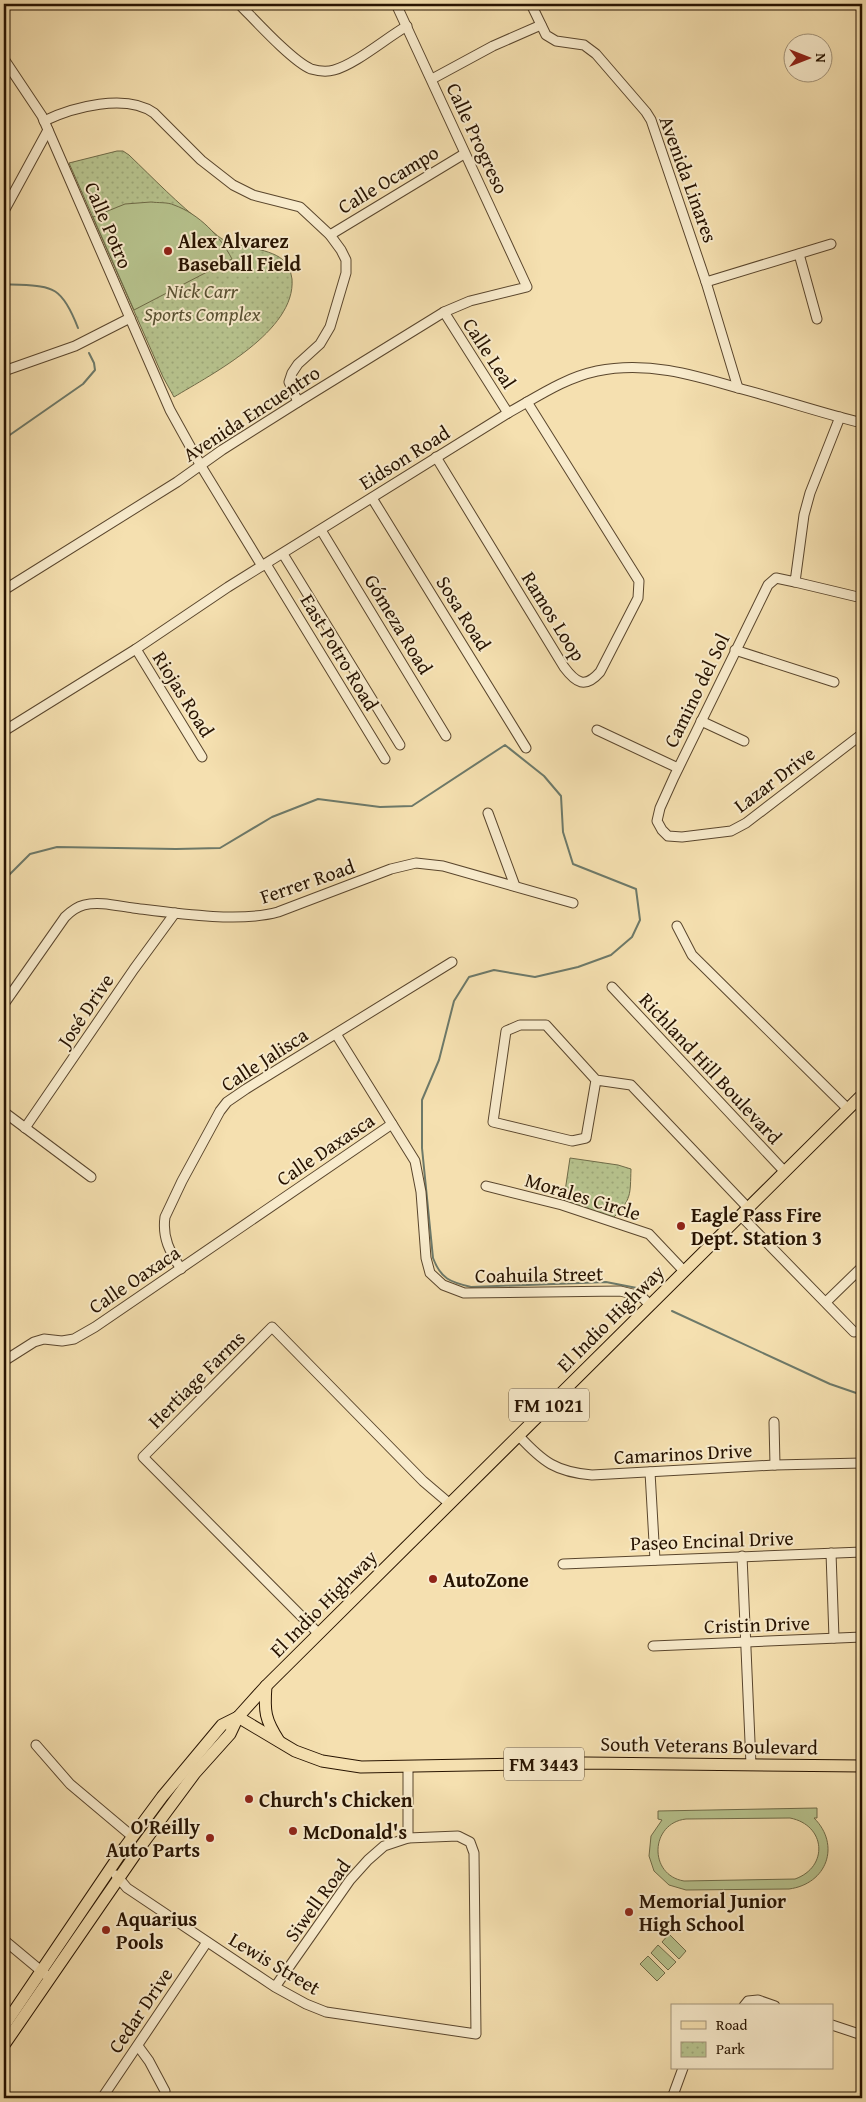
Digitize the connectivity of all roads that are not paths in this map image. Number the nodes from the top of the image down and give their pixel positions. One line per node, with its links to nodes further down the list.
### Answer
1 (239, 4): 5 (street)
2 (396, 4): 5 (street, Calle Progreso)
3 (531, 4): 4 (street, Avenida Linares)
4 (541, 25): 7 (street); 15 (street, Avenida Linares)
5 (407, 26): 7 (street, Calle Progreso)
6 (4, 59): 8 (street, Calle Potro)
7 (432, 79): 10 (street, Calle Progreso)
8 (44, 121): 9 (street, Calle Potro); 12 (street)
9 (48, 130): 11 (street); 18 (street, Calle Potro)
10 (464, 154): 12 (street, Calle Ocampo); 16 (street, Calle Progreso)
11 (4, 211)
12 (330, 235): 22 (street)
13 (831, 244): 14 (street)
14 (799, 254): 15 (street); 19 (street)
15 (706, 282): 21 (street, Avenida Linares)
16 (527, 287): 17 (street, Avenida Encuentro)
17 (444, 312): 22 (street, Avenida Encuentro); 24 (street, Calle Leal)
18 (130, 318): 20 (street); 28 (street, Calle Potro)
19 (817, 318)
20 (4, 371)
21 (738, 388): 23 (street, Eidson Road); 25 (street, Eidson Road)
22 (298, 402): 28 (street, Avenida Encuentro)
23 (527, 402): 24 (street, Eidson Road); 27 (street, Ramos Loop)
24 (508, 413): 27 (street, Eidson Road)
25 (840, 417): 26 (street, Eidson Road); 33 (street)
26 (862, 423)
27 (436, 458): 29 (street, Eidson Road)
28 (201, 466): 32 (street, Calle Potro); 34 (street, Avenida Encuentro)
29 (372, 498): 30 (street, Eidson Road); 46 (street, Sosa Road)
30 (321, 530): 31 (street, Eidson Road); 43 (street, Gómeza Road)
31 (283, 554): 32 (street, Eidson Road); 45 (street)
32 (264, 565): 36 (street, Eidson Road); 48 (street, East Potro Road)
33 (795, 582): 35 (street, Camino del Sol); 37 (street, Camino del Sol)
34 (4, 590)
35 (862, 598)
36 (136, 649): 41 (street, Eidson Road); 47 (street, Riojas Road)
37 (735, 650): 38 (street); 39 (street, Camino del Sol)
38 (834, 682)
39 (701, 721): 44 (street); 49 (street, Camino del Sol)
40 (597, 730): 49 (street)
41 (4, 731)
42 (862, 734): 51 (street, Lazar Drive)
43 (446, 736)
44 (744, 741)
45 (400, 745)
46 (526, 748)
47 (202, 757)
48 (385, 759)
49 (678, 768): 51 (street, Camino del Sol)
50 (488, 813): 52 (street)
51 (668, 836)
52 (515, 886): 53 (street, Ferrer Road); 54 (street, Ferrer Road)
53 (573, 903)
54 (175, 913): 58 (street, Ferrer Road); 65 (street, José Drive)
55 (677, 926): 62 (street)
56 (452, 962): 59 (street, Calle Jalisca)
57 (612, 986): 66 (street, Richland Hill Boulevard)
58 (4, 1004)
59 (336, 1034): 64 (street); 72 (street, Calle Jalisca)
60 (596, 1080): 60 (street); 70 (street)
61 (862, 1095): 62 (main road, El Indio Highway / FM 1021)
62 (848, 1109): 66 (main road, El Indio Highway / FM 1021)
63 (4, 1112): 65 (street)
64 (392, 1124): 69 (street, Calle Daxasca); 75 (street, Coahuila Street)
65 (25, 1128): 67 (street)
66 (785, 1172): 70 (main road, El Indio Highway / FM 1021)
67 (91, 1177)
68 (486, 1186): 73 (street, Morales Circle)
69 (276, 1204): 72 (street, Calle Oaxaca)
70 (745, 1213): 73 (main road, El Indio Highway / FM 1021); 74 (street)
71 (862, 1267): 74 (street)
72 (182, 1269): 77 (street, Calle Oaxaca)
73 (684, 1271): 75 (main road, El Indio Highway / FM 1021)
74 (826, 1302): 76 (street)
75 (650, 1305): 79 (main road, El Indio Highway / FM 1021)
76 (854, 1332)
77 (4, 1361)
78 (774, 1422): 81 (street)
79 (519, 1436): 82 (street, Camarinos Drive); 83 (main road, El Indio Highway / FM 1021)
80 (862, 1463): 81 (street, Camarinos Drive)
81 (775, 1465): 82 (street, Camarinos Drive)
82 (650, 1472): 87 (street)
83 (450, 1504): 89 (main road, El Indio Highway / FM 1021); 89 (street, Hertiage Farms)
84 (862, 1552): 85 (street, Paseo Encinal Drive)
85 (831, 1553): 86 (street, Paseo Encinal Drive); 91 (street)
86 (742, 1556): 87 (street, Paseo Encinal Drive); 92 (street)
87 (655, 1560): 88 (street, Paseo Encinal Drive)
88 (563, 1564)
89 (319, 1634): 94 (main road, El Indio Highway / FM 1021)
90 (862, 1637): 91 (street, Cristin Drive)
91 (834, 1638): 92 (street, Cristin Drive)
92 (746, 1642): 93 (street, Cristin Drive); 98 (street)
93 (653, 1646)
94 (266, 1686): 95 (main road, El Indio Highway / FM 1021); 96 (main road)
95 (238, 1717): 96 (main road, South Veterans Boulevard / FM 3443); 101 (main road, El Indio Highway / FM 1021); 103 (main road, El Indio Highway / FM 1021)
96 (281, 1744): 99 (main road, South Veterans Boulevard / FM 3443)
97 (36, 1745): 101 (street)
98 (751, 1765): 99 (main road, South Veterans Boulevard / FM 3443); 100 (main road, South Veterans Boulevard / FM 3443)
99 (408, 1766): 102 (street)
100 (862, 1766)
101 (133, 1837): 103 (main road, El Indio Highway / FM 1021)
102 (408, 1838): 107 (street, Siwell Road); 112 (street, Siwell Road)
103 (114, 1874): 105 (street, Lewis Street); 106 (main road, El Indio Highway / FM 1021)
104 (4, 1940): 106 (street)
105 (207, 1942): 107 (street, Lewis Street); 115 (street, Cedar Drive)
106 (46, 1974): 110 (main road, El Indio Highway / FM 1021); 114 (main road, El Indio Highway / FM 1021)
107 (275, 1987): 112 (street, Lewis Street)
108 (745, 2004): 109 (street)
109 (769, 2004)
110 (4, 2026)
111 (834, 2026): 113 (street)
112 (476, 2034)
113 (862, 2035)
114 (4, 2045)
115 (138, 2046): 117 (street); 118 (street, Cedar Drive)
116 (682, 2070): 119 (street)
117 (165, 2091)
118 (102, 2098)
119 (672, 2098)

